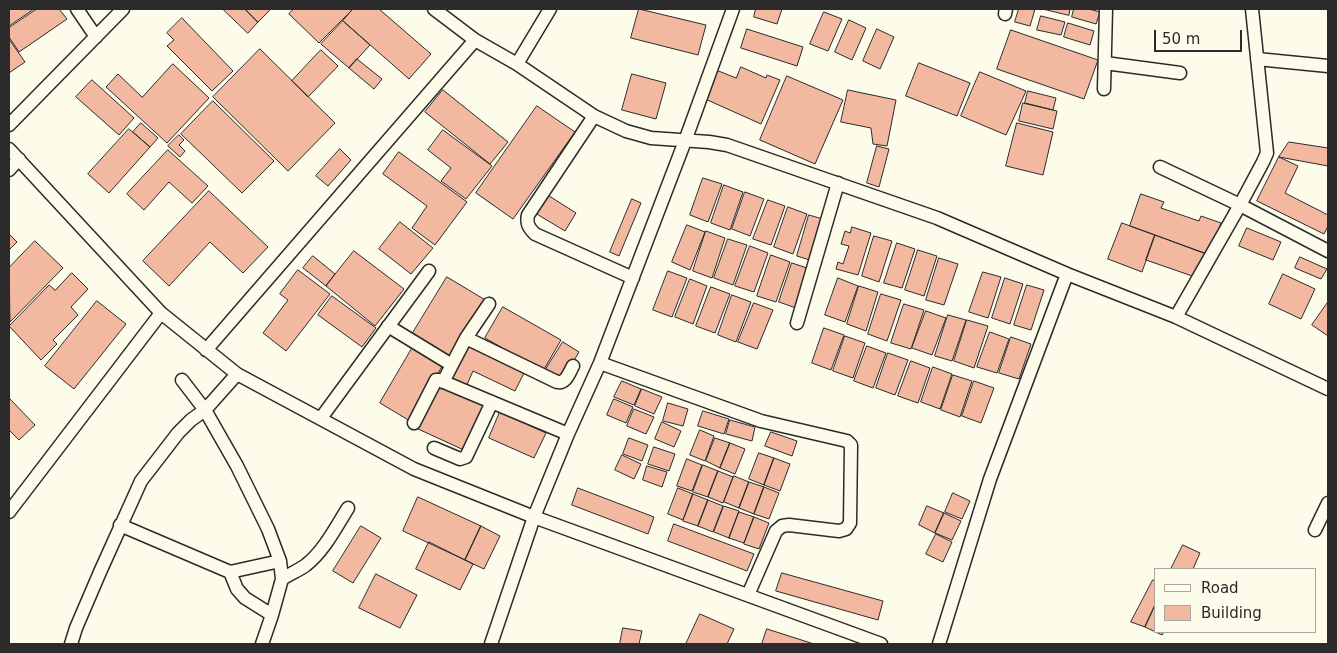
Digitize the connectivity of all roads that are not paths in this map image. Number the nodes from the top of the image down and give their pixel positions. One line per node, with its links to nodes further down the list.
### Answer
1 (77, 9): 8 (street)
2 (123, 9): 8 (street)
3 (434, 9): 9 (street)
4 (550, 9): 11 (street)
5 (732, 9): 18 (street)
6 (1106, 9): 12 (street)
7 (1252, 9): 10 (street)
8 (96, 37): 17 (street)
9 (475, 40): 11 (street); 35 (street)
10 (1257, 58): 13 (street); 24 (street)
11 (517, 64): 16 (street)
12 (1105, 64): 14 (street); 15 (street)
13 (1328, 66)
14 (1180, 73)
15 (1104, 89)
16 (594, 116): 18 (street); 28 (street)
17 (9, 125)
18 (685, 141): 23 (street); 28 (street)
19 (9, 149): 20 (street)
20 (19, 159): 22 (street); 30 (street)
21 (1160, 167): 24 (street)
22 (9, 170)
23 (838, 183): 27 (street); 32 (street)
24 (1240, 205): 25 (street); 31 (street)
25 (1328, 251)
26 (429, 271): 33 (street)
27 (1067, 274): 31 (street); 64 (street)
28 (632, 278): 36 (street)
29 (489, 304): 34 (street)
30 (161, 313): 35 (street); 51 (street)
31 (1176, 317): 42 (street)
32 (798, 324)
33 (388, 326): 37 (street); 45 (street)
34 (466, 338): 37 (street); 38 (street)
35 (206, 350): 39 (street)
36 (600, 363): 47 (street); 58 (street)
37 (452, 365): 41 (street)
38 (573, 366)
39 (237, 374): 44 (street); 45 (street)
40 (182, 380): 44 (street)
41 (443, 382): 43 (street); 46 (street)
42 (1328, 389)
43 (492, 402): 47 (street); 48 (street)
44 (205, 410): 53 (street); 55 (street)
45 (321, 418): 52 (street)
46 (414, 423)
47 (568, 434): 52 (street)
48 (434, 448)
49 (1328, 502): 54 (street)
50 (348, 508): 57 (street)
51 (9, 512)
52 (534, 517): 58 (street); 62 (street)
53 (120, 525): 56 (street); 60 (street)
54 (1315, 530)
55 (280, 561): 56 (street); 57 (street)
56 (230, 572): 59 (street)
57 (282, 579): 59 (street)
58 (748, 595): 63 (street)
59 (272, 615): 61 (street)
60 (71, 644)
61 (262, 644)
62 (492, 644)
63 (881, 644)
64 (939, 644)

